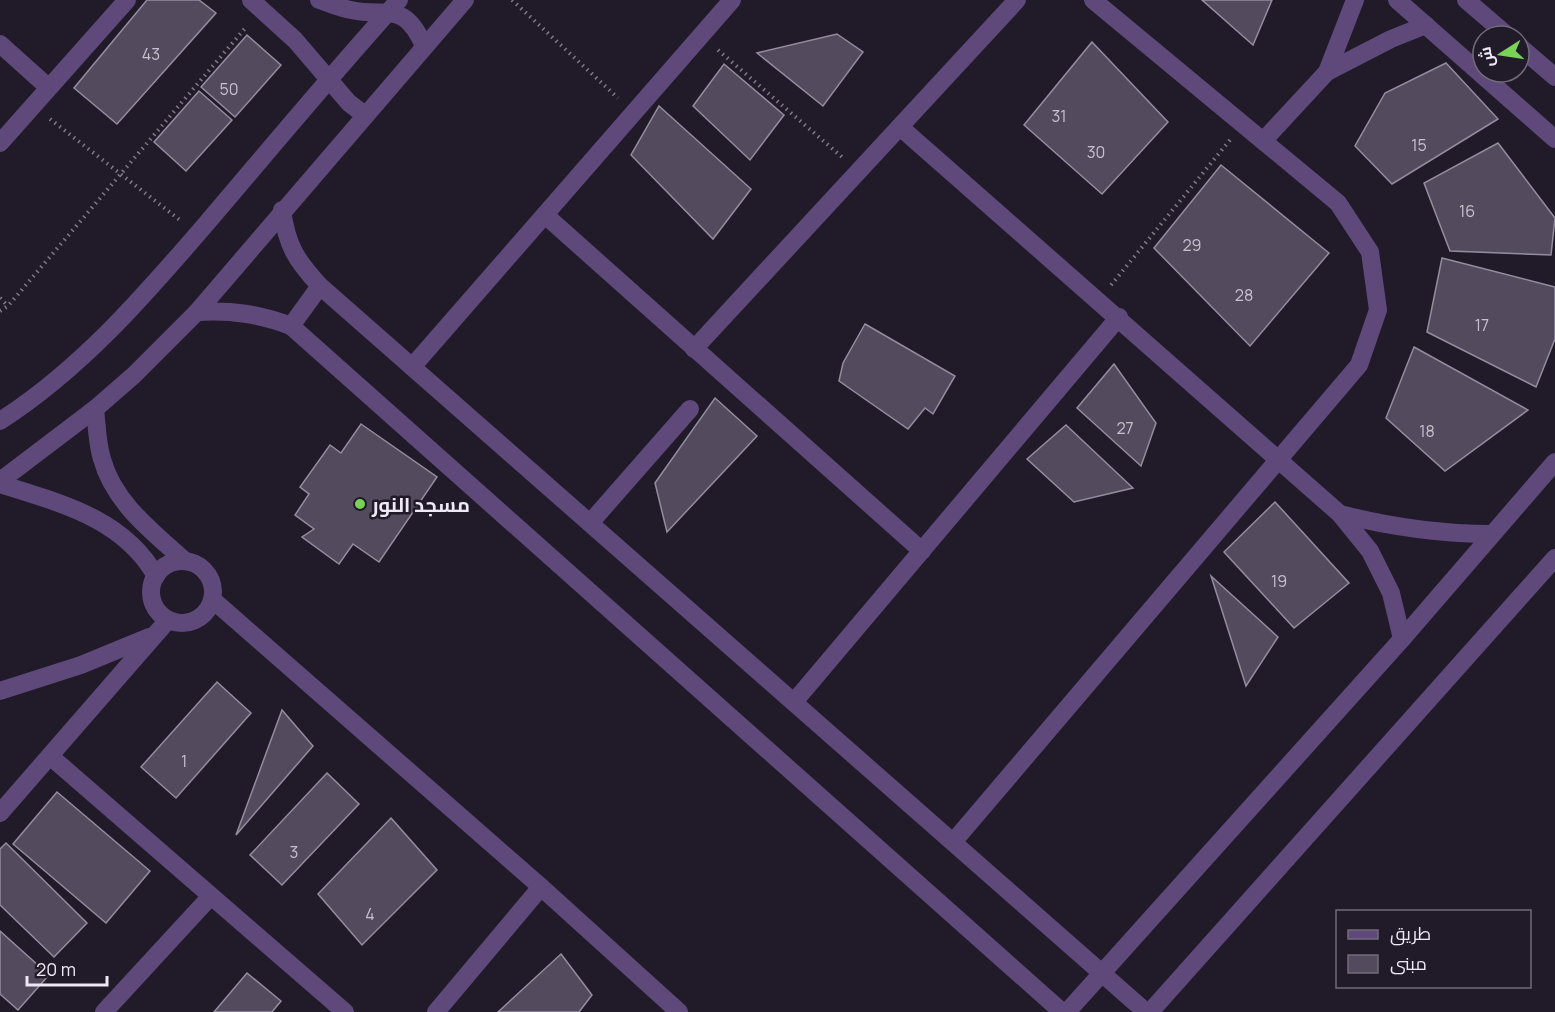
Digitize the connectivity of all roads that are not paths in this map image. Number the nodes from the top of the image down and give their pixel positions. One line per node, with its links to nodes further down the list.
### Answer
1 (127, 0): 20 (street)
2 (319, 0): 11 (street)
3 (465, 0): 15 (street)
4 (732, 0): 27 (street)
5 (1017, 0): 22 (street)
6 (1094, 0): 24 (street)
7 (1355, 0): 17 (street)
8 (1396, 0): 13 (street)
9 (1467, 0): 12 (street)
10 (256, 5): 19 (street)
11 (394, 5): 15 (street); 19 (street)
12 (1494, 24)
13 (1426, 25): 17 (street); 23 (street)
14 (0, 44): 20 (street)
15 (424, 46): 21 (street)
16 (1531, 56): 18 (street)
17 (1327, 72): 24 (street)
18 (1555, 77)
19 (328, 82): 21 (street); 36 (street)
20 (48, 87): 25 (street)
21 (365, 115): 26 (street)
22 (900, 126): 30 (street); 32 (street)
23 (1555, 139)
24 (1263, 141): 37 (street)
25 (0, 142)
26 (282, 210): 28 (street); 29 (street)
27 (544, 215): 32 (street); 33 (street)
28 (320, 286): 31 (street); 33 (street)
29 (197, 312): 31 (street); 34 (street)
30 (1119, 317): 37 (street); 43 (street)
31 (291, 326): 63 (street)
32 (694, 349): 43 (street)
33 (412, 367): 41 (street)
34 (95, 409): 39 (street); 45 (street)
35 (690, 410): 41 (street)
36 (0, 421)
37 (1279, 459): 40 (street); 55 (street)
38 (1555, 462): 42 (street)
39 (0, 483): 46 (street)
40 (1340, 514): 42 (street); 50 (street)
41 (590, 523): 52 (street)
42 (1492, 534): 50 (street)
43 (922, 551): 52 (street)
44 (1555, 558): 65 (street)
45 (185, 561): 46 (street); 47 (street)
46 (156, 576): 48 (street)
47 (213, 600): 48 (street); 56 (street)
48 (168, 620): 49 (street)
49 (154, 636): 51 (street); 53 (street)
50 (1402, 639): 58 (street)
51 (0, 691)
52 (794, 702): 55 (street)
53 (51, 757): 54 (street); 57 (street)
54 (0, 813)
55 (954, 841): 58 (street)
56 (541, 887): 61 (street); 62 (street)
57 (211, 896): 59 (street); 60 (street)
58 (1103, 971): 64 (street); 65 (street)
59 (104, 1012)
60 (345, 1012)
61 (436, 1012)
62 (679, 1012)
63 (1062, 1012)
64 (1067, 1012)
65 (1148, 1012)

